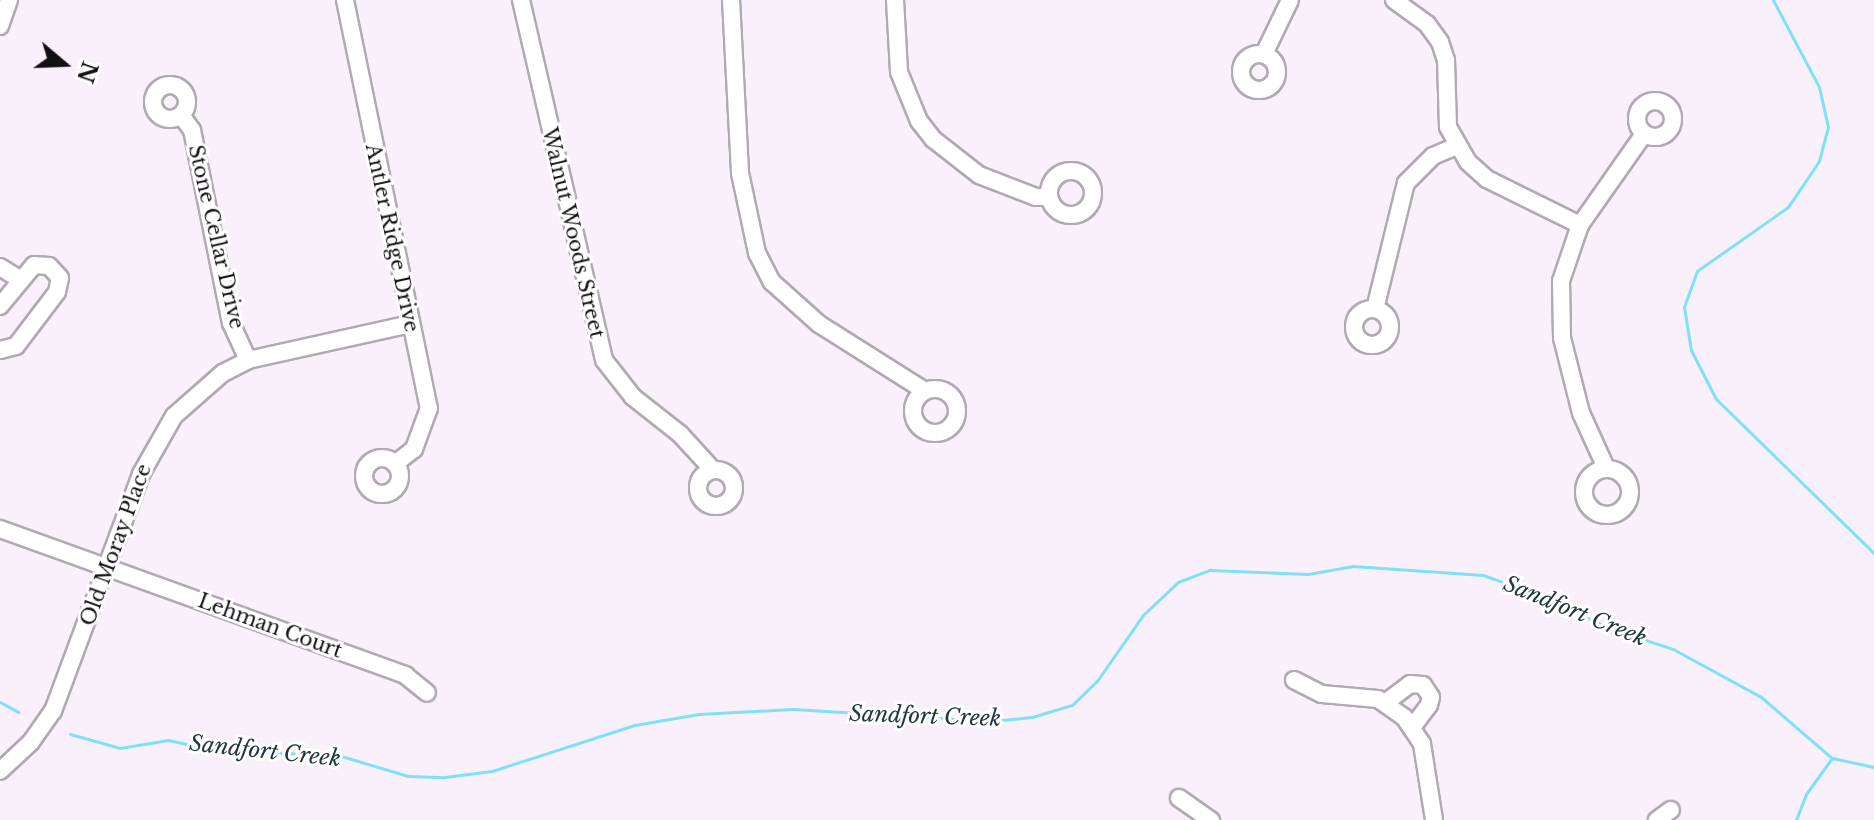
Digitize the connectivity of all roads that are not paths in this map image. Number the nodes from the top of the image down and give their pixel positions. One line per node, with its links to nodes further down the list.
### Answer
1 (9, 0): 8 (street)
2 (345, 0): 19 (street, Antler Ridge Drive)
3 (521, 0): 25 (street, Walnut Woods Street)
4 (731, 0): 22 (street)
5 (895, 0): 13 (street)
6 (1290, 0): 9 (street)
7 (1394, 0): 12 (street)
8 (0, 26)
9 (1264, 54)
10 (181, 115): 21 (street, Stone Cellar Drive)
11 (1644, 134): 14 (street)
12 (1457, 146): 14 (street); 18 (street)
13 (1049, 197)
14 (1580, 225): 24 (street)
15 (0, 267): 16 (street)
16 (19, 279): 17 (street); 20 (street)
17 (0, 306)
18 (1375, 309)
19 (411, 324): 21 (street, Old Moray Place); 23 (street, Antler Ridge Drive)
20 (0, 350)
21 (248, 360): 27 (street, Old Moray Place)
22 (925, 391)
23 (395, 464)
24 (1606, 468)
25 (713, 470)
26 (0, 529): 27 (street, Lehman Court)
27 (108, 568): 29 (street, Lehman Court); 32 (street, Old Moray Place)
28 (1294, 680): 30 (street)
29 (427, 693)
30 (1385, 703): 31 (street); 31 (street)
31 (1413, 726): 35 (street)
32 (0, 771)
33 (1179, 798): 34 (street)
34 (1211, 820)
35 (1434, 820)

